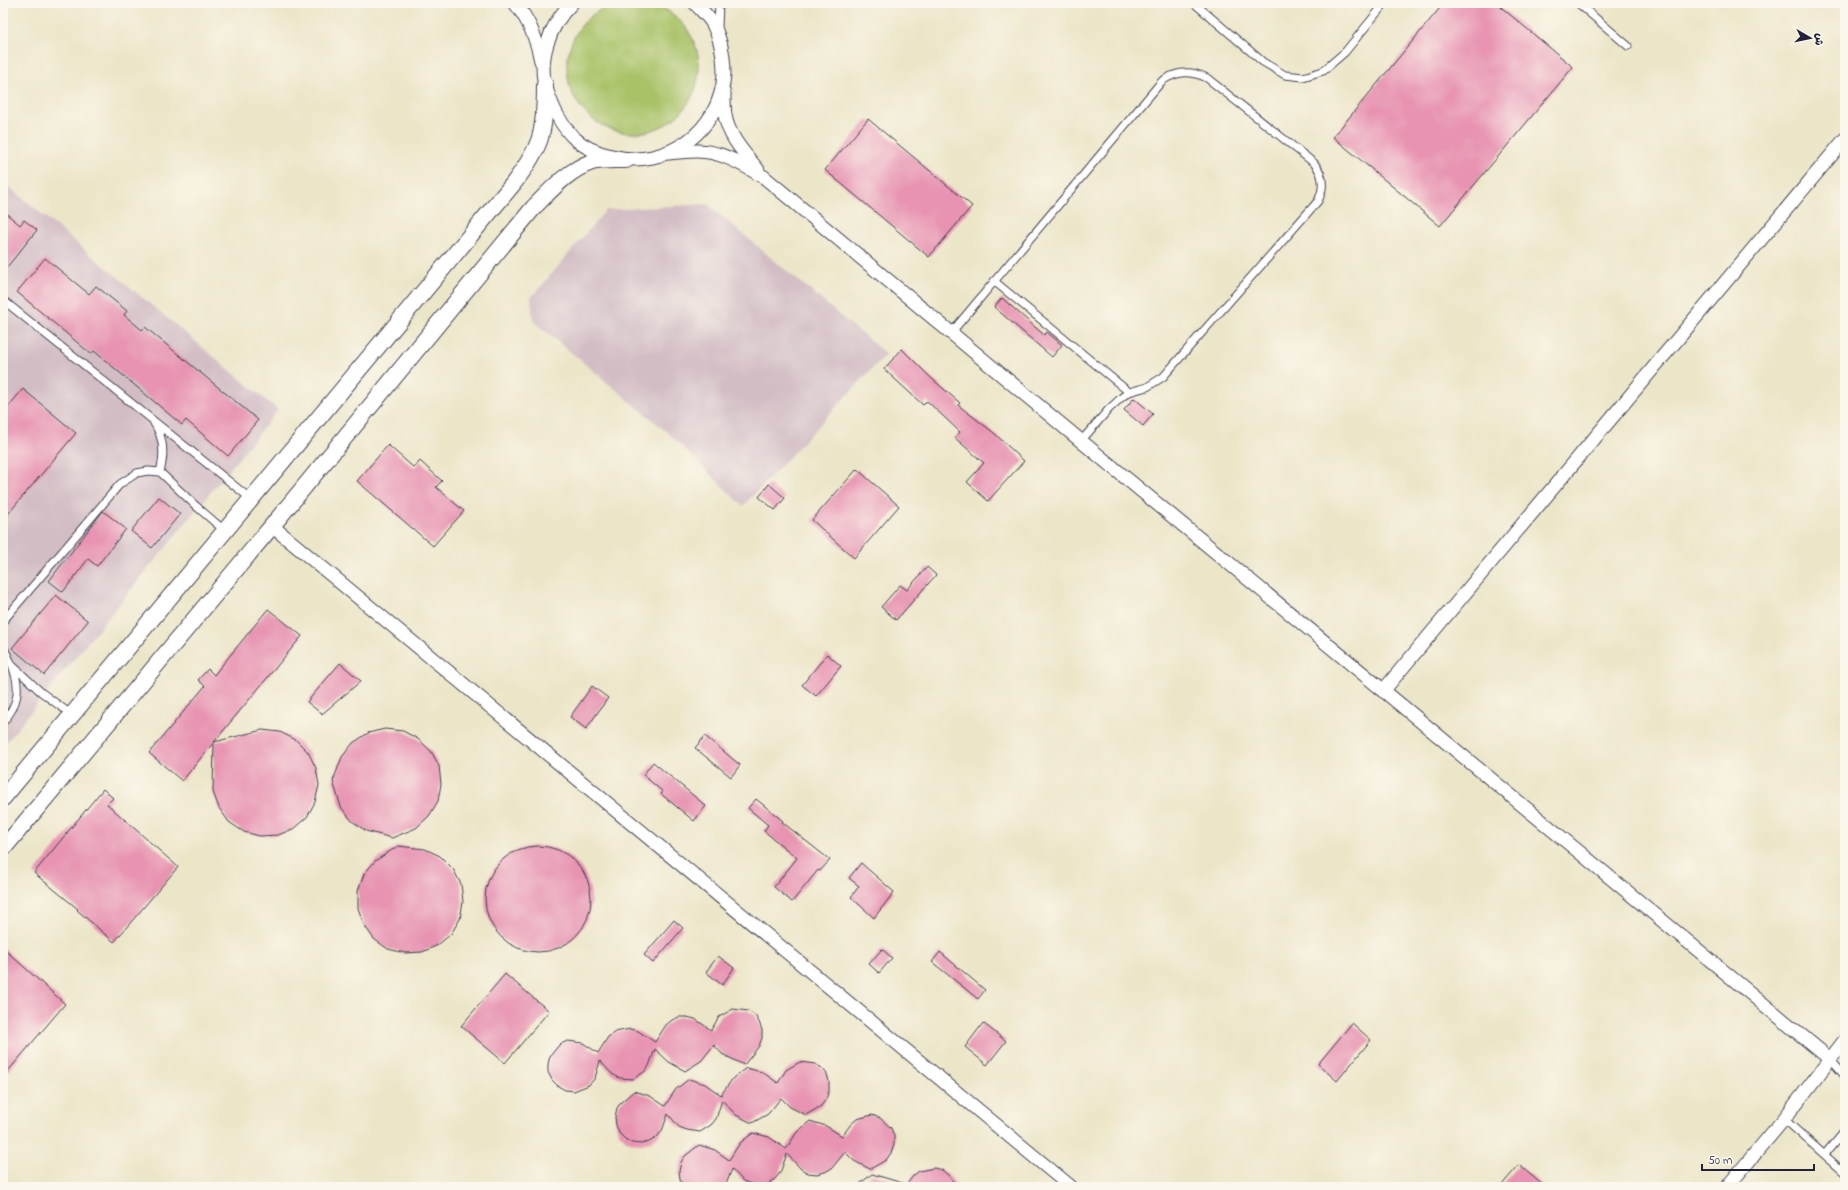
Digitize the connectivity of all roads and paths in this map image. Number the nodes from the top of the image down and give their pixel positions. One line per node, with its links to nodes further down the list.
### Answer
1 (515, 3): 10 (street)
2 (572, 3): 10 (street)
3 (695, 3): 9 (street)
4 (719, 3): 9 (lane)
5 (1194, 3): 6 (lane)
6 (1385, 3)
7 (1578, 3): 8 (lane)
8 (1628, 46)
9 (722, 48): 11 (street)
10 (544, 81): 14 (street); 23 (street)
11 (723, 82): 13 (street); 15 (street)
12 (1845, 139): 29 (street)
13 (668, 153): 14 (street); 15 (street)
14 (626, 160): 24 (street)
15 (764, 177): 18 (street)
16 (994, 281): 18 (lane); 19 (lane); 19 (lane)
17 (3, 300): 20 (lane)
18 (951, 333): 21 (street)
19 (1129, 392): 21 (lane)
20 (149, 417): 22 (lane); 23 (lane)
21 (1081, 441): 29 (street)
22 (160, 472): 25 (lane); 26 (lane)
23 (251, 499): 25 (street)
24 (272, 526): 33 (street); 41 (street)
25 (225, 531): 30 (street)
26 (3, 621)
27 (3, 646): 28 (lane)
28 (12, 666): 30 (lane); 31 (lane)
29 (1383, 691): 35 (street)
30 (72, 715): 32 (street)
31 (3, 722)
32 (3, 798)
33 (3, 849)
34 (1845, 1040): 35 (street)
35 (1830, 1059): 36 (lane); 37 (street)
36 (1845, 1076)
37 (1784, 1119): 39 (lane); 42 (street)
38 (1845, 1130): 39 (lane)
39 (1825, 1154): 40 (lane)
40 (1845, 1173)
41 (1071, 1187)
42 (1727, 1187)

